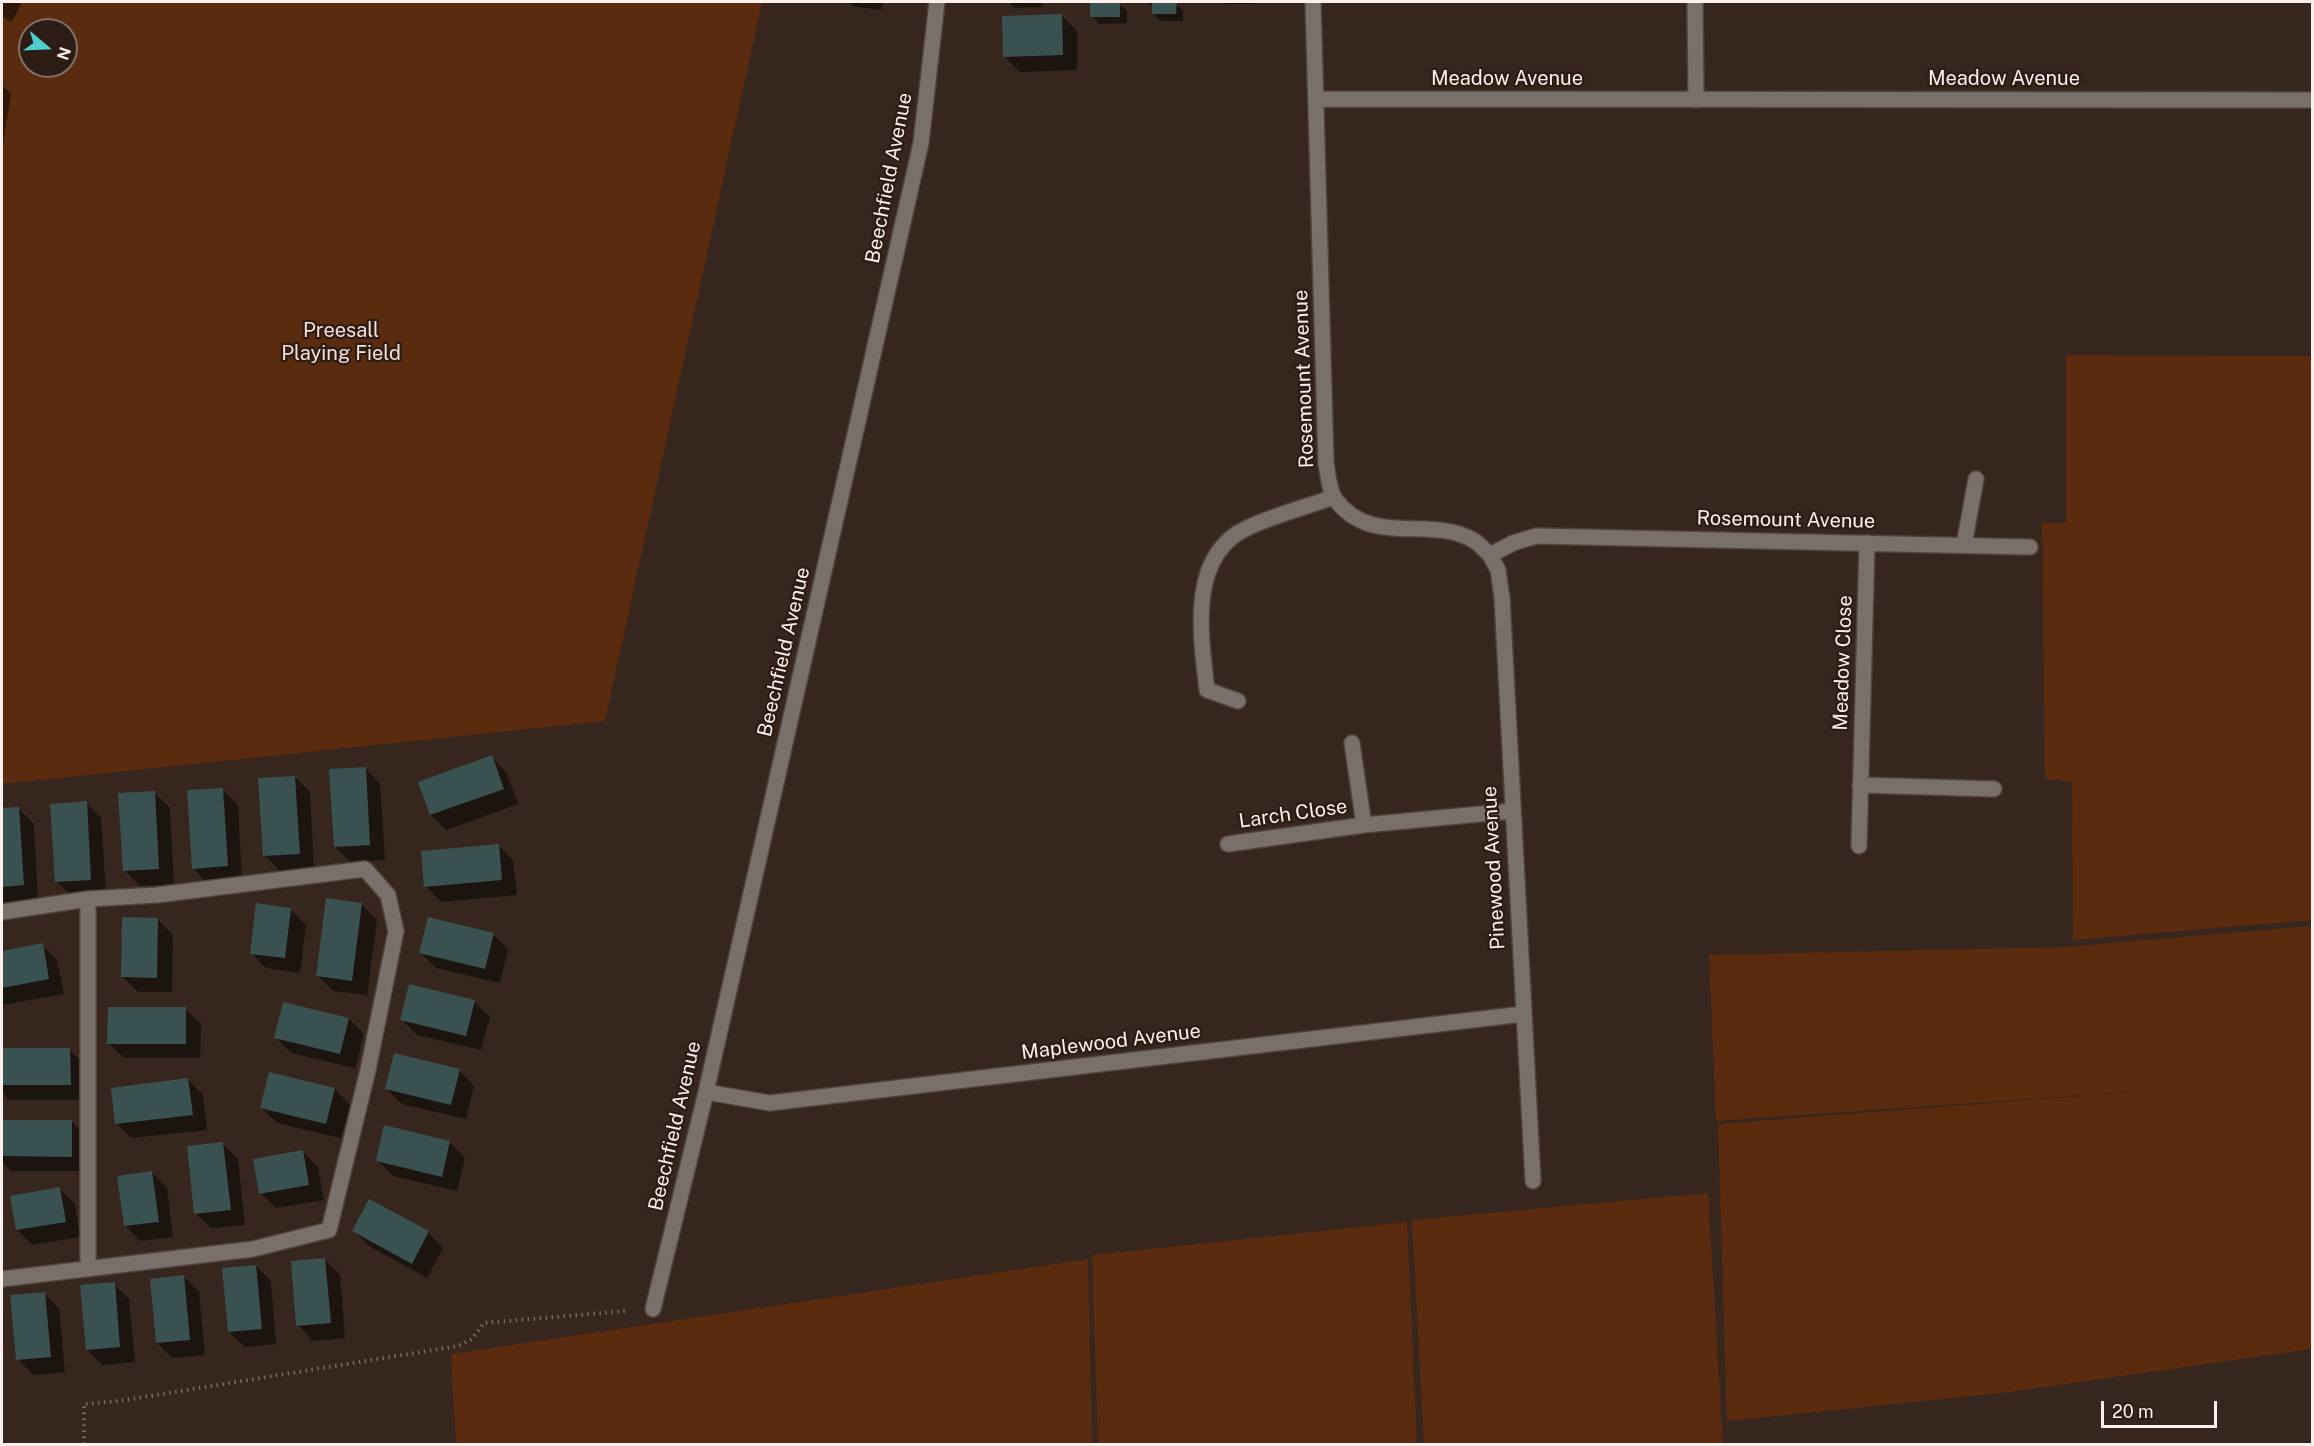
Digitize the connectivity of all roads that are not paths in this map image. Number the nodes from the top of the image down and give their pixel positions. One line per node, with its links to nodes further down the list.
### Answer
1 (937, 2): 24 (street, Beechfield Avenue)
2 (1313, 2): 4 (street, Rosemount Avenue)
3 (1695, 2): 5 (street)
4 (1317, 99): 5 (street, Meadow Avenue); 8 (street, Rosemount Avenue)
5 (1696, 100): 6 (street, Meadow Avenue)
6 (2313, 100)
7 (1976, 478): 10 (street)
8 (1334, 497): 12 (street); 13 (street)
9 (1867, 543): 10 (street, Rosemount Avenue); 12 (street, Rosemount Avenue); 15 (street, Meadow Close)
10 (1964, 545): 11 (street, Rosemount Avenue)
11 (2030, 547)
12 (1490, 555): 17 (street, Pinewood Avenue)
13 (1238, 701)
14 (1352, 743): 18 (street, Larch Close)
15 (1860, 785): 16 (street); 20 (street, Meadow Close)
16 (1994, 789)
17 (1512, 811): 18 (street, Larch Close); 23 (street, Pinewood Avenue)
18 (1364, 825): 19 (street, Larch Close)
19 (1228, 843)
20 (1859, 846)
21 (88, 899): 22 (street); 26 (street); 26 (street)
22 (2, 912)
23 (1523, 1014): 24 (street, Maplewood Avenue); 25 (street, Pinewood Avenue)
24 (706, 1092): 28 (street, Beechfield Avenue)
25 (1533, 1181)
26 (88, 1269): 27 (street)
27 (2, 1279)
28 (653, 1309)

